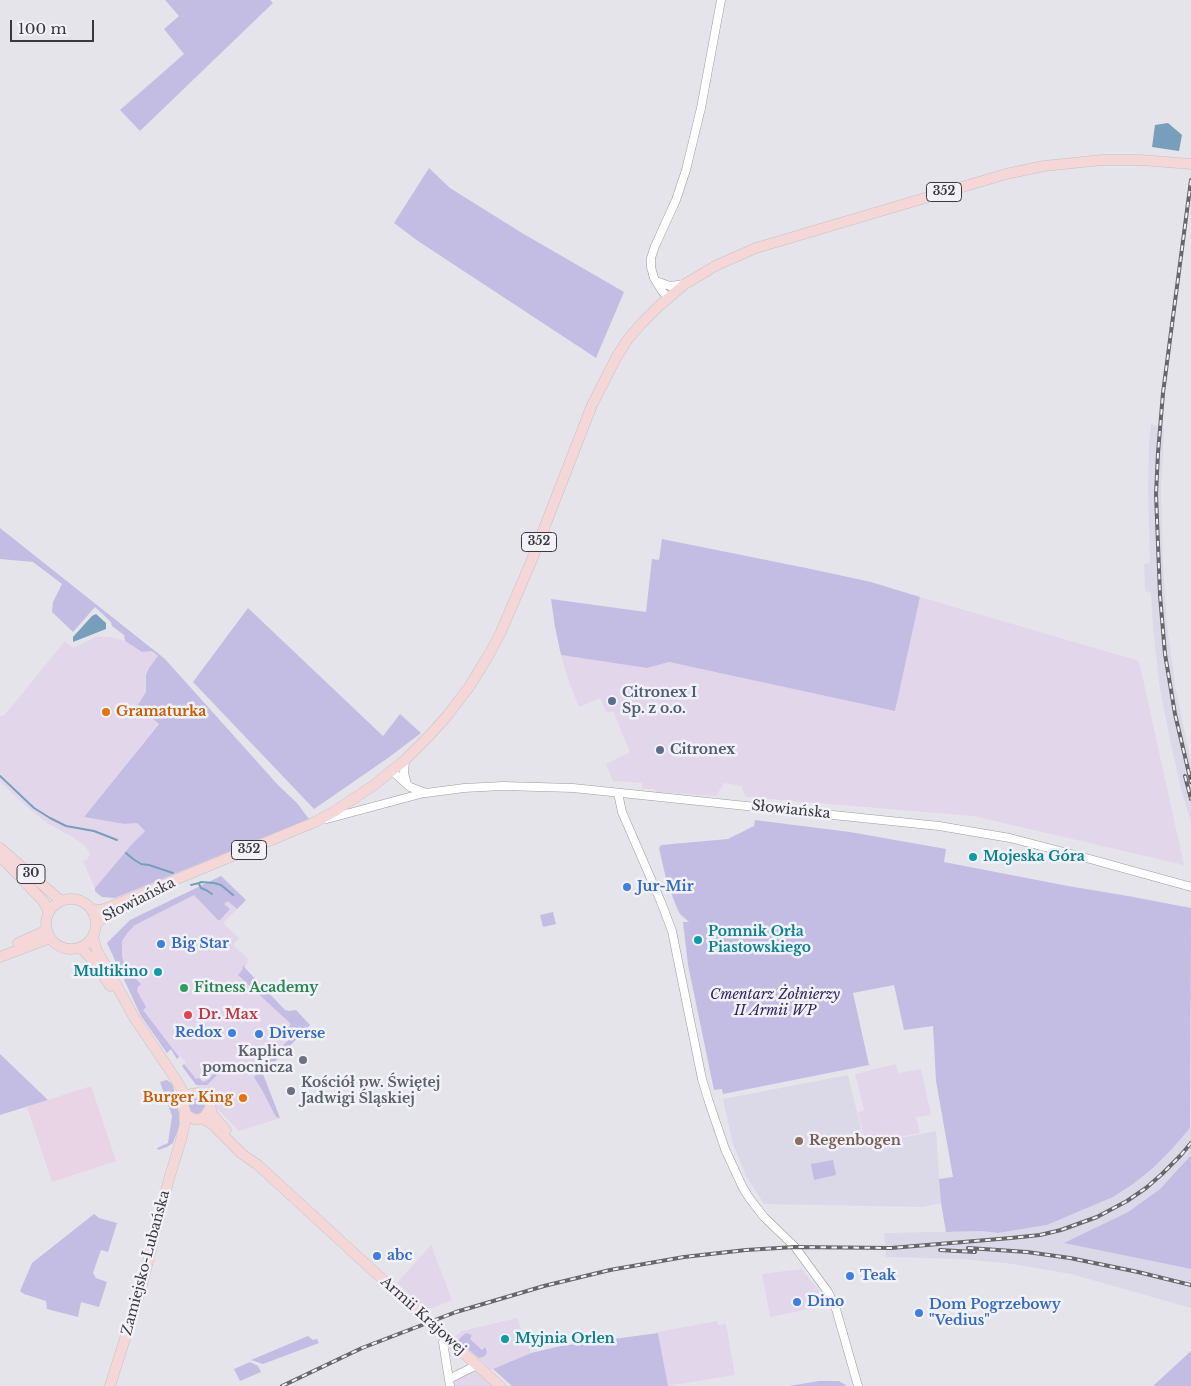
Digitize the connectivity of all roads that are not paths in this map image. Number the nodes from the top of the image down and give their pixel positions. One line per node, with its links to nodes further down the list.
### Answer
1 (721, 0): 3 (street)
2 (1191, 164): 4 (main road, 352)
3 (656, 281): 4 (street); 5 (street)
4 (685, 284): 5 (main road, 352)
5 (668, 298): 6 (main road, 352)
6 (405, 760): 7 (main road, 352); 8 (street)
7 (392, 771): 8 (street); 11 (main road, 352)
8 (408, 785): 9 (street)
9 (426, 793): 10 (street, Słowiańska); 11 (street, Słowiańska)
10 (618, 793): 15 (street, Słowiańska); 39 (street)
11 (315, 822): 14 (main road, Słowiańska / 352)
12 (0, 848): 16 (main road, 30)
13 (0, 856): 18 (main road, 30)
14 (182, 878): 17 (main road, Słowiańska / 352); 19 (main road, Słowiańska / 352)
15 (1191, 887)
16 (61, 901): 17 (main road); 18 (main road)
17 (92, 909): 19 (main road)
18 (49, 912): 20 (main road)
19 (97, 922): 21 (main road)
20 (48, 934): 22 (main road); 23 (main road); 24 (main road)
21 (93, 937): 22 (main road); 25 (main road)
22 (79, 948): 25 (main road)
23 (0, 952)
24 (0, 957)
25 (135, 1019): 26 (main road)
26 (175, 1078): 27 (main road); 28 (main road)
27 (194, 1093): 28 (main road); 29 (main road)
28 (185, 1101): 30 (main road)
29 (210, 1108): 31 (main road); 33 (main road, Armii Krajowej)
30 (185, 1112): 31 (main road); 32 (main road, Zamiejsko-Lubańska)
31 (200, 1119): 32 (main road, Zamiejsko-Lubańska); 33 (main road, Armii Krajowej)
32 (181, 1140): 37 (main road, Zamiejsko-Lubańska)
33 (258, 1165): 34 (main road, Armii Krajowej, bridge)
34 (446, 1337): 35 (main road, Armii Krajowej); 36 (street)
35 (477, 1365): 36 (street); 38 (main road, Armii Krajowej)
36 (450, 1383)
37 (110, 1386)
38 (500, 1386)
39 (858, 1386)

